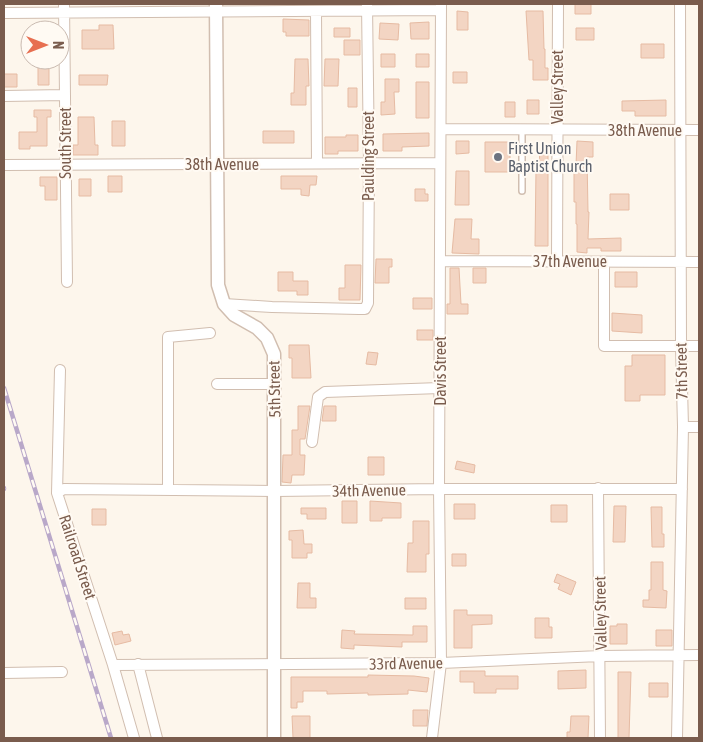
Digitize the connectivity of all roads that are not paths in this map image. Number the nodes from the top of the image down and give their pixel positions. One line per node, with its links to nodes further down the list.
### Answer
1 (558, 4): 13 (street, Valley Street)
2 (680, 4): 14 (street, 7th Street)
3 (367, 7): 4 (street); 7 (street); 16 (street, Paulding Street)
4 (441, 7): 11 (street, Davis Street)
5 (64, 8): 6 (street); 8 (street); 10 (street, South Street)
6 (216, 8): 7 (street); 20 (street)
7 (316, 11): 17 (street)
8 (4, 14)
9 (4, 96): 10 (street)
10 (64, 96): 19 (street, South Street)
11 (441, 129): 12 (street, 38th Avenue); 18 (street, Davis Street)
12 (522, 130): 13 (street, 38th Avenue); 22 (lane)
13 (557, 130): 14 (street, 38th Avenue); 24 (street, Valley Street)
14 (680, 130): 15 (street, 38th Avenue); 25 (street, 7th Street)
15 (699, 130)
16 (369, 162): 17 (street, 38th Avenue); 18 (street, 38th Avenue); 29 (street, Paulding Street)
17 (317, 163): 20 (street, 38th Avenue)
18 (440, 163): 23 (street, Davis Street)
19 (65, 164): 20 (street, 38th Avenue); 21 (street, 38th Avenue); 28 (street, South Street)
20 (218, 164): 29 (street)
21 (4, 165)
22 (522, 192)
23 (441, 261): 24 (street, 37th Avenue); 36 (street, Davis Street)
24 (557, 261): 26 (street, 37th Avenue)
25 (681, 261): 26 (street, 37th Avenue); 27 (street, 37th Avenue); 31 (street, 7th Street)
26 (604, 262): 31 (street)
27 (699, 262)
28 (67, 282)
29 (224, 304): 35 (street, 5th Street)
30 (210, 334): 43 (street)
31 (681, 346): 32 (street); 37 (street, 7th Street)
32 (699, 346)
33 (60, 370): 45 (street, Railroad Street)
34 (217, 384): 35 (street)
35 (274, 384): 44 (street, 5th Street)
36 (440, 388): 39 (street); 41 (street, Davis Street)
37 (683, 427): 38 (street); 42 (street, 7th Street)
38 (699, 427)
39 (312, 442)
40 (598, 488): 41 (street, 34th Avenue); 42 (street, 34th Avenue); 48 (street, Valley Street)
41 (439, 489): 44 (street, 34th Avenue); 49 (street, Davis Street)
42 (682, 489): 46 (street, 7th Street)
43 (168, 490): 44 (street, 34th Avenue); 45 (street, 34th Avenue)
44 (275, 491): 51 (street, 5th Street)
45 (57, 493): 52 (street, Railroad Street)
46 (679, 655): 47 (street, 33rd Avenue); 48 (street, 33rd Avenue); 60 (street, 7th Street)
47 (699, 655)
48 (600, 656): 49 (street, 33rd Avenue); 59 (street, Valley Street)
49 (441, 663): 51 (street, 33rd Avenue); 58 (street, Davis Street)
50 (138, 664): 51 (street, 33rd Avenue); 52 (street, 33rd Avenue); 56 (street)
51 (274, 664): 57 (street, 5th Street)
52 (113, 665): 55 (street, Railroad Street)
53 (62, 672): 54 (street)
54 (4, 673)
55 (134, 738)
56 (157, 738)
57 (274, 738)
58 (432, 738)
59 (600, 738)
60 (677, 738)

